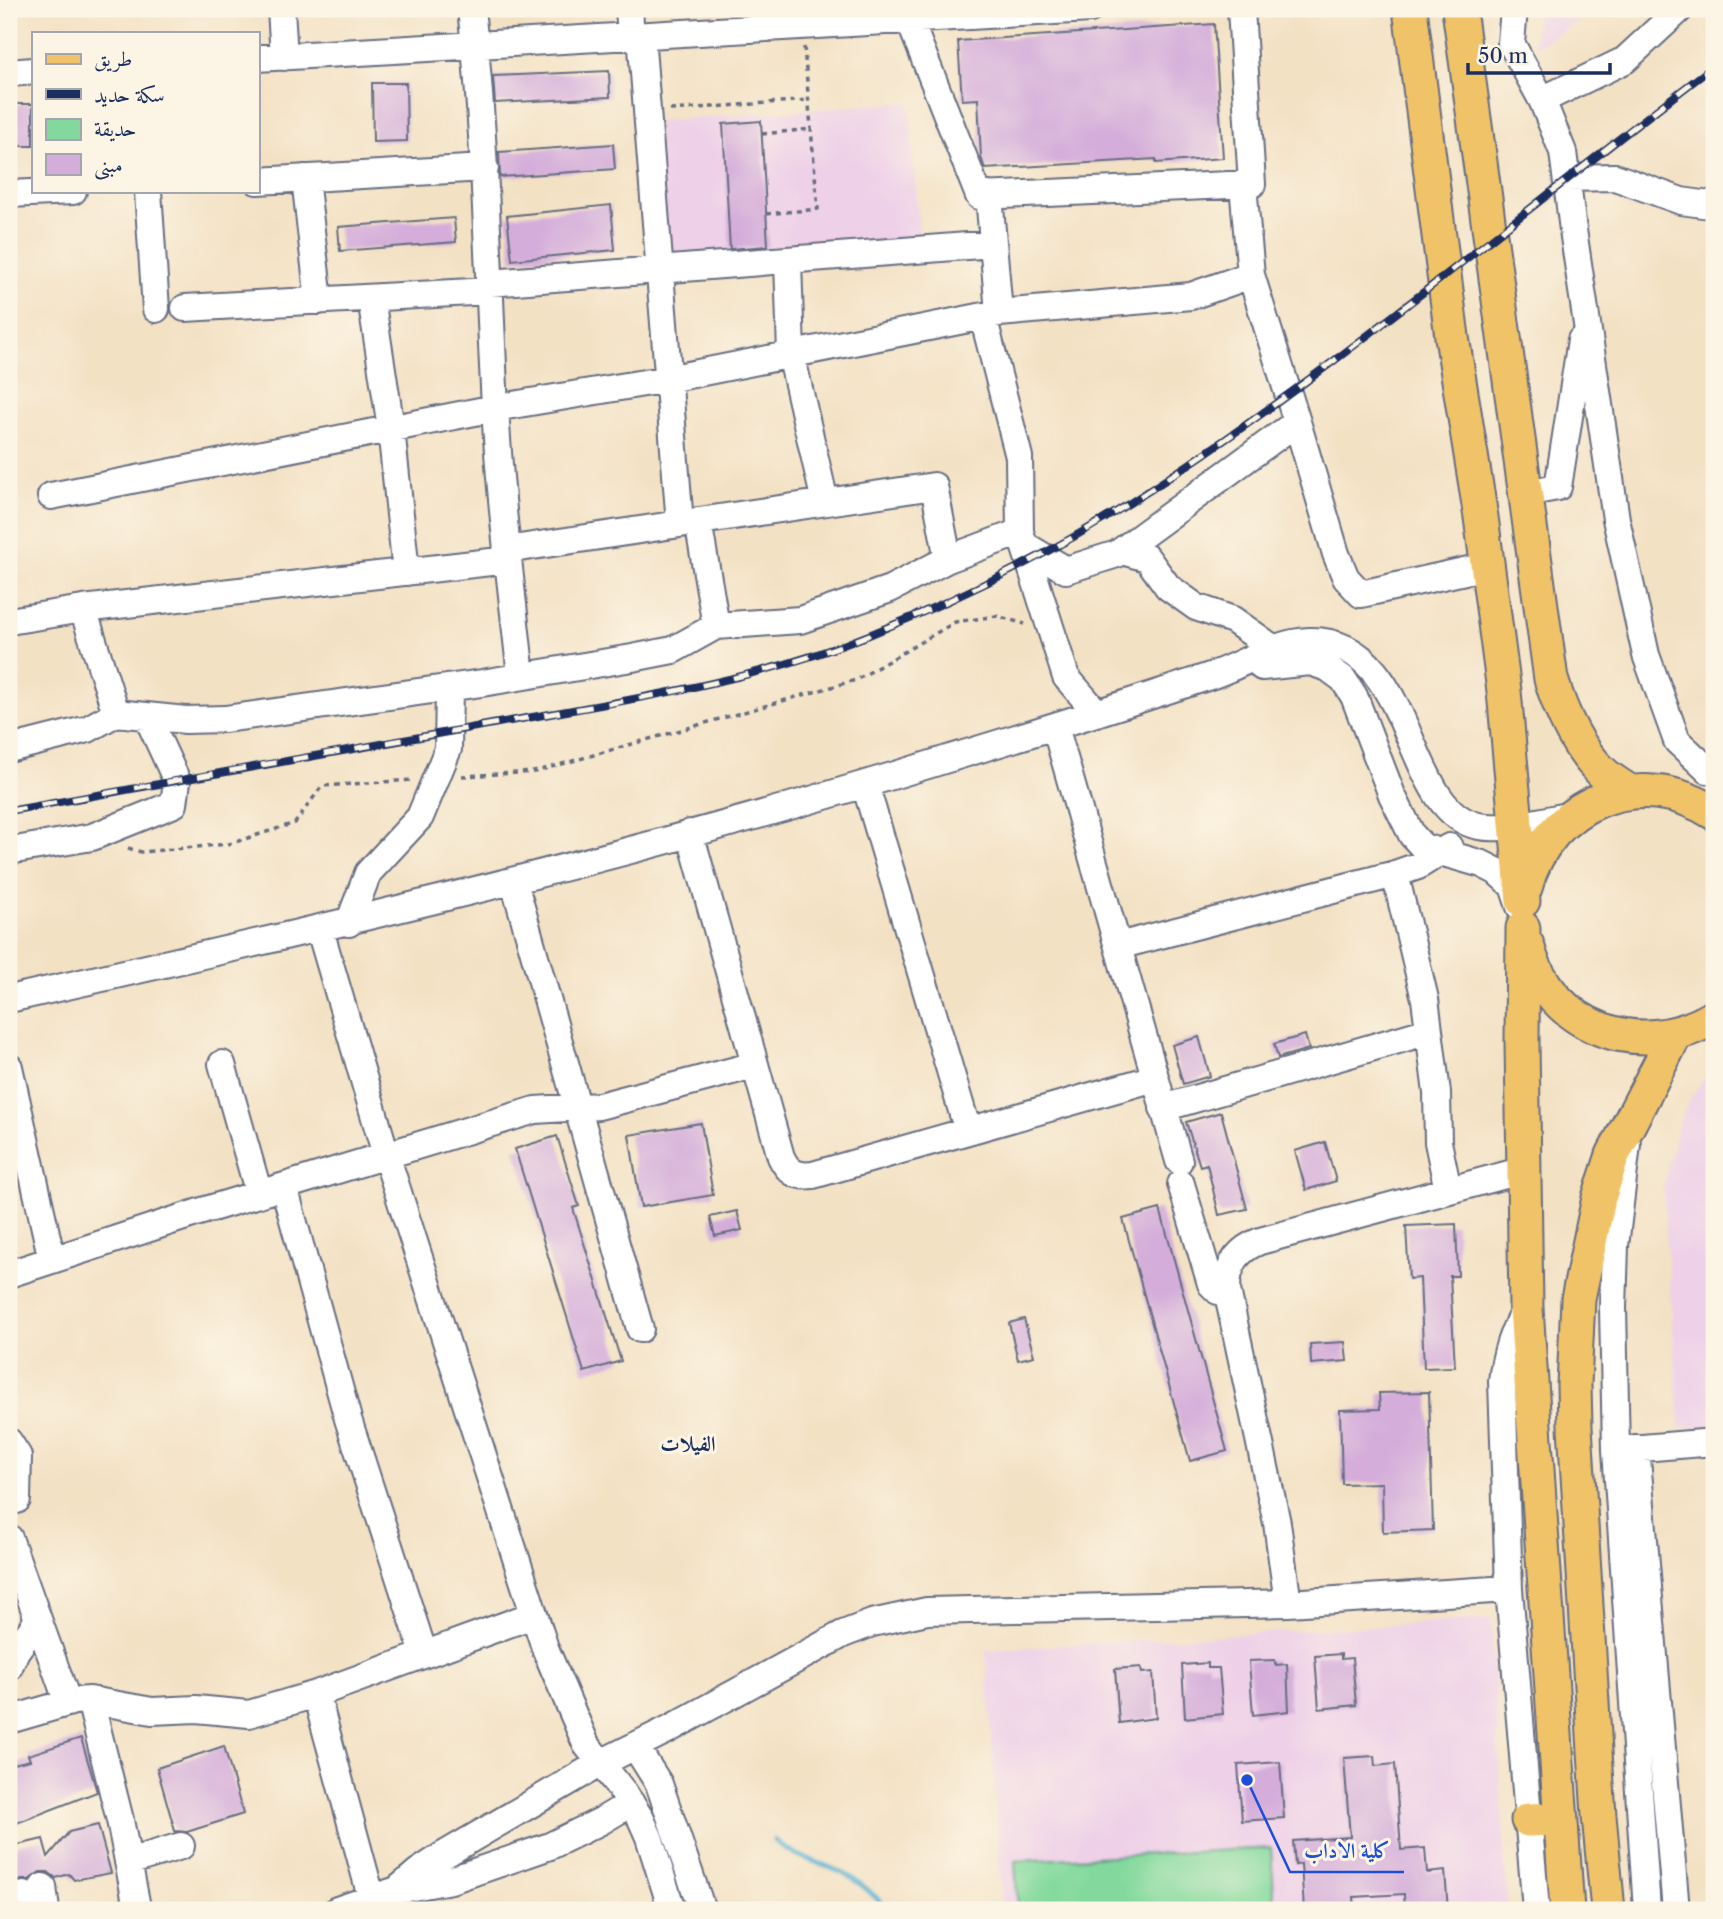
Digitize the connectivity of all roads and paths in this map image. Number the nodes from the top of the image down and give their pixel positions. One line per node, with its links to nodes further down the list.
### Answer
1 (281, 9): 14 (street)
2 (471, 9): 13 (street)
3 (629, 9): 12 (street)
4 (1090, 9): 11 (street)
5 (1241, 9): 27 (street)
6 (1410, 9): 58 (main road)
7 (1459, 9): 50 (main road)
8 (1514, 9): 19 (street)
9 (1680, 9): 19 (street)
10 (802, 17): 11 (street); 12 (street); 18 (path)
11 (909, 19): 31 (street)
12 (636, 36): 13 (street); 20 (street)
13 (475, 45): 14 (street); 23 (street)
14 (284, 57): 15 (street)
15 (259, 58)
16 (32, 71): 17 (street)
17 (9, 73)
18 (809, 100): 20 (path); 21 (path)
19 (1542, 100): 25 (street)
20 (647, 112): 36 (street)
21 (811, 130): 22 (path); 33 (path)
22 (762, 134)
23 (485, 168): 24 (street); 38 (street)
24 (305, 178): 26 (street); 40 (street)
25 (1567, 178): 32 (street); 44 (street)
26 (259, 181)
27 (1243, 185): 31 (street); 37 (street)
28 (52, 192): 30 (street)
29 (148, 192): 42 (street)
30 (9, 194)
31 (989, 195): 34 (street)
32 (1714, 202)
33 (766, 214)
34 (993, 244): 35 (street); 43 (street)
35 (788, 261): 36 (street); 45 (street)
36 (660, 271): 38 (street); 46 (street)
37 (1251, 275): 43 (street); 48 (street)
38 (490, 287): 39 (street); 47 (street)
39 (371, 298): 40 (street); 49 (street)
40 (319, 301): 41 (street)
41 (185, 308)
42 (156, 309)
43 (991, 314): 45 (street); 54 (street)
44 (1585, 314): 50 (street); 73 (street)
45 (791, 354): 46 (street); 52 (street)
46 (668, 379): 47 (street); 53 (street)
47 (495, 408): 49 (street); 56 (street)
48 (1297, 422): 55 (street); 58 (street)
49 (391, 428): 51 (street); 59 (street)
50 (1525, 493): 76 (main road)
51 (51, 496)
52 (825, 502): 53 (street); 57 (street)
53 (689, 523): 56 (street); 62 (street)
54 (1022, 538): 55 (street); 57 (street); 63 (street)
55 (1122, 551): 64 (street)
56 (507, 555): 59 (street); 66 (street)
57 (948, 559): 62 (street)
58 (1487, 566): 79 (main road)
59 (406, 572): 60 (street)
60 (83, 609): 61 (street); 68 (street)
61 (9, 621)
62 (716, 626): 66 (street)
63 (1051, 631): 69 (street); 74 (path)
64 (1274, 649): 65 (street); 80 (street)
65 (1219, 673): 69 (street); 84 (street)
66 (521, 676): 67 (street)
67 (449, 688): 70 (street); 74 (street)
68 (116, 713): 70 (street); 72 (street)
69 (1097, 713): 71 (street)
70 (147, 716): 82 (street)
71 (1055, 726): 75 (street); 90 (street)
72 (9, 748)
73 (1711, 764): 77 (street)
74 (436, 778): 82 (path); 88 (street)
75 (865, 784): 81 (street); 102 (street)
76 (1630, 792): 77 (main road); 78 (main road)
77 (1703, 807)
78 (1572, 815): 79 (street); 87 (main road)
79 (1518, 825): 80 (street); 87 (main road)
80 (1479, 826): 84 (street)
81 (690, 832): 86 (street); 96 (street)
82 (92, 837): 83 (street)
83 (9, 851)
84 (1441, 853): 85 (street); 87 (street)
85 (1395, 874): 90 (street); 93 (street)
86 (514, 881): 88 (street); 99 (street)
87 (1523, 914): 94 (main road); 104 (main road)
88 (349, 922): 89 (street)
89 (320, 930): 91 (street); 103 (street)
90 (1118, 946): 98 (street)
91 (9, 999)
92 (1714, 1017): 94 (main road)
93 (1429, 1031): 100 (street); 106 (street)
94 (1675, 1035): 101 (main road)
95 (222, 1064): 105 (street)
96 (755, 1065): 99 (street); 102 (street)
97 (9, 1067): 107 (street)
98 (1155, 1078): 100 (street); 102 (street)
99 (578, 1107): 103 (street); 111 (street)
100 (1163, 1108): 109 (street)
101 (1630, 1121): 114 (street); 140 (main road)
102 (968, 1131)
103 (386, 1155): 105 (street); 119 (street)
104 (1524, 1170): 106 (street); 110 (main road)
105 (271, 1190): 107 (street); 121 (street)
106 (1448, 1190): 109 (street)
107 (52, 1260): 108 (street)
108 (9, 1273)
109 (1227, 1290): 118 (street)
110 (1526, 1308): 117 (street); 129 (main road)
111 (640, 1329)
112 (9, 1442): 115 (street)
113 (1714, 1442): 114 (street)
114 (1626, 1449): 141 (street); 142 (street)
115 (9, 1502)
116 (9, 1538): 120 (street)
117 (1509, 1589): 118 (street); 129 (street)
118 (1288, 1603): 126 (street)
119 (533, 1615): 121 (street); 127 (street)
120 (38, 1620): 122 (street); 124 (street)
121 (424, 1654): 123 (street)
122 (9, 1667)
123 (316, 1694): 124 (street); 133 (street)
124 (79, 1701): 125 (street); 131 (street)
125 (9, 1720)
126 (635, 1746): 127 (street); 137 (street)
127 (599, 1764): 128 (street); 132 (street)
128 (631, 1803): 132 (street); 136 (street)
129 (1544, 1820): 138 (street); 139 (main road)
130 (181, 1846): 131 (street)
131 (128, 1862): 134 (street)
132 (397, 1890): 133 (street)
133 (372, 1900): 135 (street)
134 (136, 1902)
135 (337, 1910)
136 (672, 1910)
137 (702, 1910)
138 (1536, 1910)
139 (1567, 1910)
140 (1608, 1910)
141 (1647, 1910)
142 (1676, 1910)

